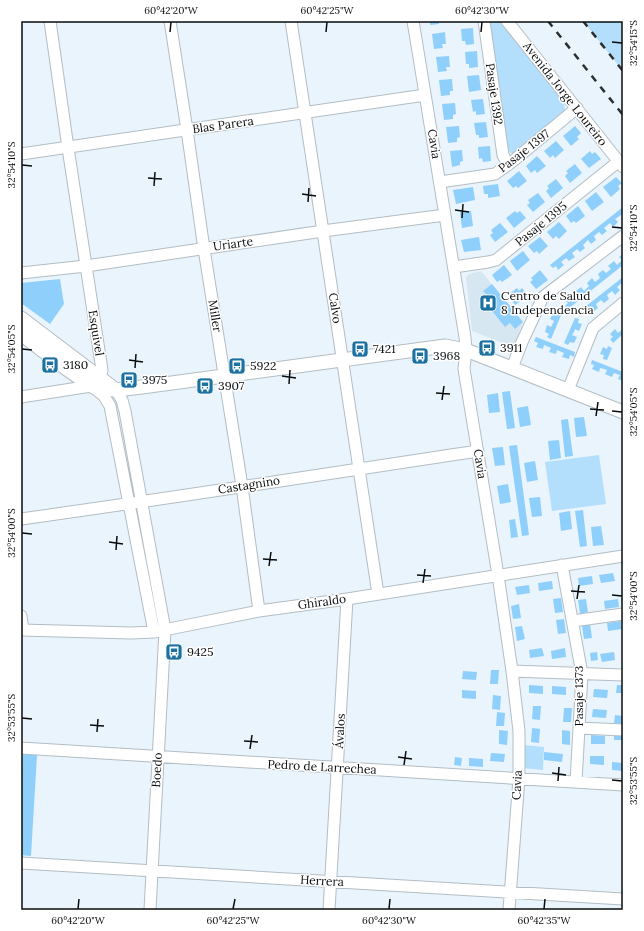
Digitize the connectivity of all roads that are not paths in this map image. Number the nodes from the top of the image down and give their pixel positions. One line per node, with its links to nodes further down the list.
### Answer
1 (50, 21): 11 (street, Esquivel)
2 (170, 21): 10 (street, Miller)
3 (291, 21): 9 (street, Calvo)
4 (413, 21): 7 (street, Cavia)
5 (484, 21): 14 (street, Pasaje 1392)
6 (508, 21): 8 (street, Avenida Jorge Loureiro)
7 (425, 95): 9 (street, Blas Parera); 15 (street, Cavia)
8 (576, 108): 13 (street, Avenida Jorge Loureiro); 14 (street, Pasaje 1397)
9 (306, 113): 10 (street, Blas Parera); 17 (street, Calvo)
10 (187, 130): 11 (street, Blas Parera); 19 (street, Miller)
11 (68, 148): 12 (street, Blas Parera); 20 (street, Esquivel)
12 (21, 154)
13 (621, 164): 21 (street, Pasaje 1395)
14 (508, 165): 15 (street, Pasaje 1397)
15 (440, 182): 16 (street, Cavia)
16 (445, 215): 17 (street, Uriarte); 21 (street, Cavia)
17 (323, 231): 19 (street, Uriarte); 27 (street, Calvo)
18 (623, 236): 28 (street)
19 (204, 249): 20 (street, Uriarte); 29 (street, Miller)
20 (86, 266): 22 (street, Uriarte); 30 (street, Esquivel)
21 (454, 267): 26 (street, Cavia)
22 (21, 273)
23 (623, 303): 32 (street)
24 (21, 318): 30 (main road)
25 (21, 334): 30 (main road)
26 (466, 350): 27 (main road); 28 (main road); 35 (street, Cavia)
27 (343, 359): 29 (main road); 36 (street, Calvo)
28 (512, 368): 32 (main road)
29 (224, 375): 31 (main road); 37 (street, Miller)
30 (95, 382): 31 (main road); 33 (street); 39 (street)
31 (116, 390): 38 (street)
32 (568, 390): 34 (main road)
33 (21, 397)
34 (623, 411)
35 (478, 451): 36 (street, Castagnino); 43 (street, Cavia)
36 (359, 469): 37 (street, Castagnino); 44 (street, Calvo)
37 (242, 486): 38 (street, Castagnino); 46 (street, Miller)
38 (141, 502): 39 (street, Castagnino); 51 (street)
39 (129, 504): 40 (street, Castagnino); 51 (street)
40 (21, 519)
41 (623, 556): 42 (street, Ghiraldo)
42 (562, 565): 43 (street, Ghiraldo); 49 (street, Pasaje 1373)
43 (498, 575): 44 (street, Ghiraldo); 52 (street, Cavia)
44 (378, 594): 45 (street, Ghiraldo)
45 (347, 599): 46 (street, Ghiraldo); 59 (street, Ávalos)
46 (259, 611): 51 (street, Ghiraldo)
47 (623, 614): 49 (street)
48 (21, 616): 50 (street)
49 (573, 621): 53 (street, Pasaje 1373)
50 (22, 630): 51 (street, Ghiraldo)
51 (160, 631): 58 (street, Boedo)
52 (512, 671): 53 (street); 60 (street, Cavia)
53 (582, 674): 54 (street); 55 (street, Pasaje 1373)
54 (623, 675)
55 (579, 728): 56 (street); 61 (street, Pasaje 1373)
56 (623, 730)
57 (21, 748): 58 (street, Pedro de Larrechea)
58 (158, 757): 59 (street, Pedro de Larrechea); 64 (street, Boedo)
59 (338, 768): 60 (street, Pedro de Larrechea); 65 (street, Ávalos)
60 (518, 778): 61 (street, Pedro de Larrechea); 66 (street, Cavia)
61 (576, 782): 62 (street, Pedro de Larrechea)
62 (623, 785)
63 (21, 863): 64 (street, Herrera)
64 (152, 871): 65 (street, Herrera); 68 (street, Boedo)
65 (330, 882): 66 (street, Herrera); 69 (street, Ávalos)
66 (510, 892): 67 (street, Herrera); 70 (street, Cavia)
67 (623, 899)
68 (150, 910)
69 (329, 910)
70 (509, 910)

